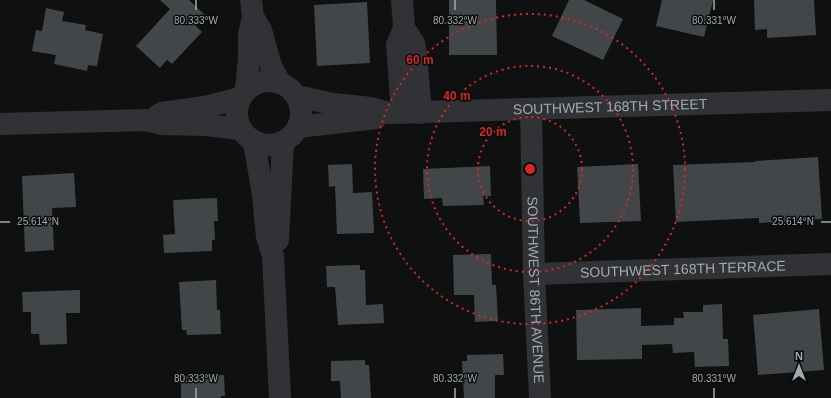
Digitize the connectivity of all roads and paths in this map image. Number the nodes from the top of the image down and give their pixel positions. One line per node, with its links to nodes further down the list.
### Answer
1 (402, 0): 8 (street)
2 (252, 8): 3 (street); 4 (street)
3 (280, 83): 4 (street); 5 (street)
4 (243, 94): 9 (street); 11 (street)
5 (297, 96): 8 (street, SOUTHWEST 168TH STREET); 12 (street)
6 (831, 100): 7 (street, SOUTHWEST 168TH STREET)
7 (531, 109): 8 (street, SOUTHWEST 168TH STREET); 15 (street, SOUTHWEST 86TH AVENUE)
8 (404, 113): 12 (street, SOUTHWEST 168TH STREET)
9 (146, 120): 10 (street); 11 (street)
10 (0, 124)
11 (247, 135): 12 (street); 13 (street)
12 (291, 135): 13 (street)
13 (273, 256): 16 (street)
14 (831, 264): 15 (street, SOUTHWEST 168TH TERRACE)
15 (534, 274): 17 (street, SOUTHWEST 86TH AVENUE)
16 (280, 398)
17 (540, 398)

